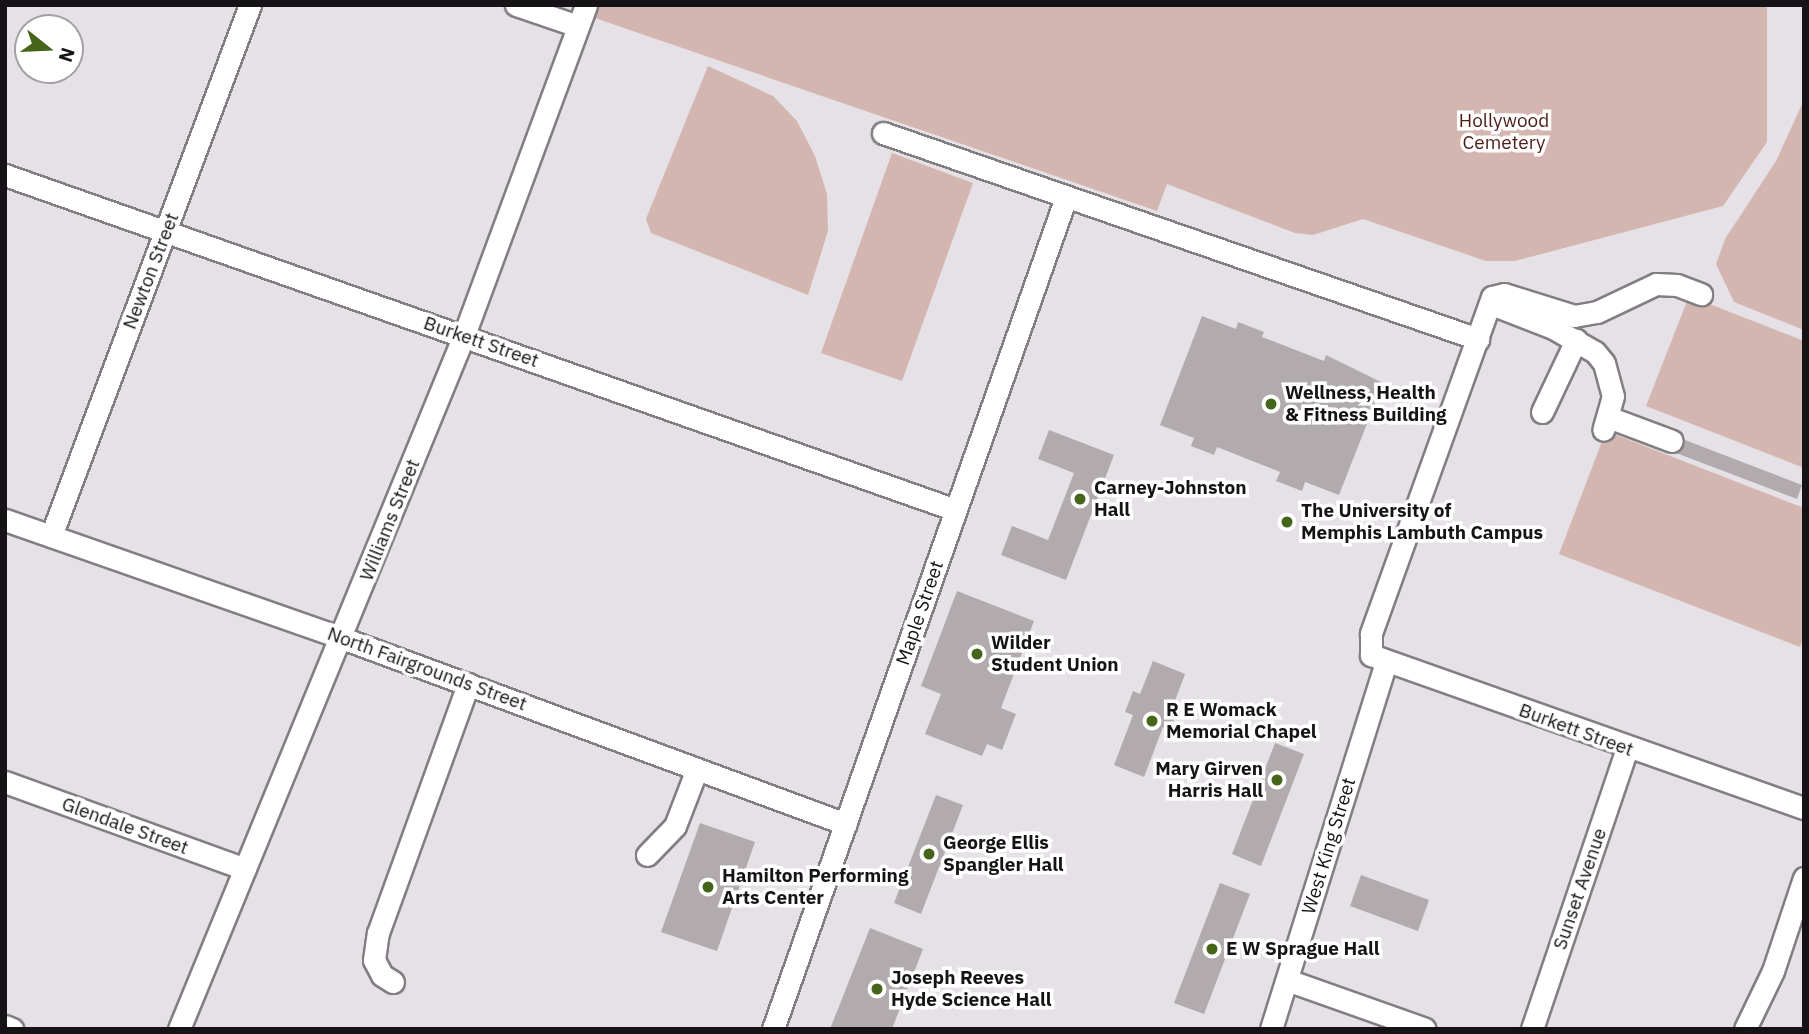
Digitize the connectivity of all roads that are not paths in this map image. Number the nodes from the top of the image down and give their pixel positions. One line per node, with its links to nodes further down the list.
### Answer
1 (250, 5): 8 (street, Newton Street)
2 (516, 5): 4 (street)
3 (586, 5): 4 (street, Williams Street)
4 (578, 26): 11 (street, Williams Street)
5 (883, 133): 7 (street)
6 (5, 175): 8 (street, Burkett Street)
7 (1066, 197): 12 (street); 16 (street, Maple Street)
8 (167, 231): 11 (street, Burkett Street); 18 (street, Newton Street)
9 (1702, 294): 10 (street)
10 (1552, 319): 12 (street); 13 (street)
11 (464, 335): 16 (street, Burkett Street); 19 (street, Williams Street)
12 (1478, 339): 20 (street)
13 (1576, 340): 14 (street); 15 (street)
14 (1542, 412)
15 (1672, 441)
16 (956, 510): 26 (street, Maple Street)
17 (5, 520): 18 (street, North Fairgrounds Street)
18 (51, 536): 19 (street, North Fairgrounds Street)
19 (342, 638): 21 (street, North Fairgrounds Street); 28 (street, Williams Street)
20 (1386, 663): 22 (street, Burkett Street); 30 (street, West King Street)
21 (468, 684): 23 (street, North Fairgrounds Street); 31 (street)
22 (1627, 749): 25 (street, Burkett Street); 38 (street, Sunset Avenue)
23 (697, 769): 26 (street, North Fairgrounds Street); 27 (street)
24 (5, 782): 28 (street, Glendale Street)
25 (1804, 807)
26 (846, 824): 35 (street, Maple Street)
27 (647, 855)
28 (245, 869): 34 (street, Williams Street)
29 (1804, 878): 39 (street)
30 (1287, 980): 36 (street, West King Street); 37 (street)
31 (393, 982)
32 (5, 1026): 33 (street)
33 (12, 1029)
34 (179, 1029)
35 (773, 1029)
36 (1271, 1029)
37 (1425, 1029)
38 (1532, 1029)
39 (1745, 1029)

